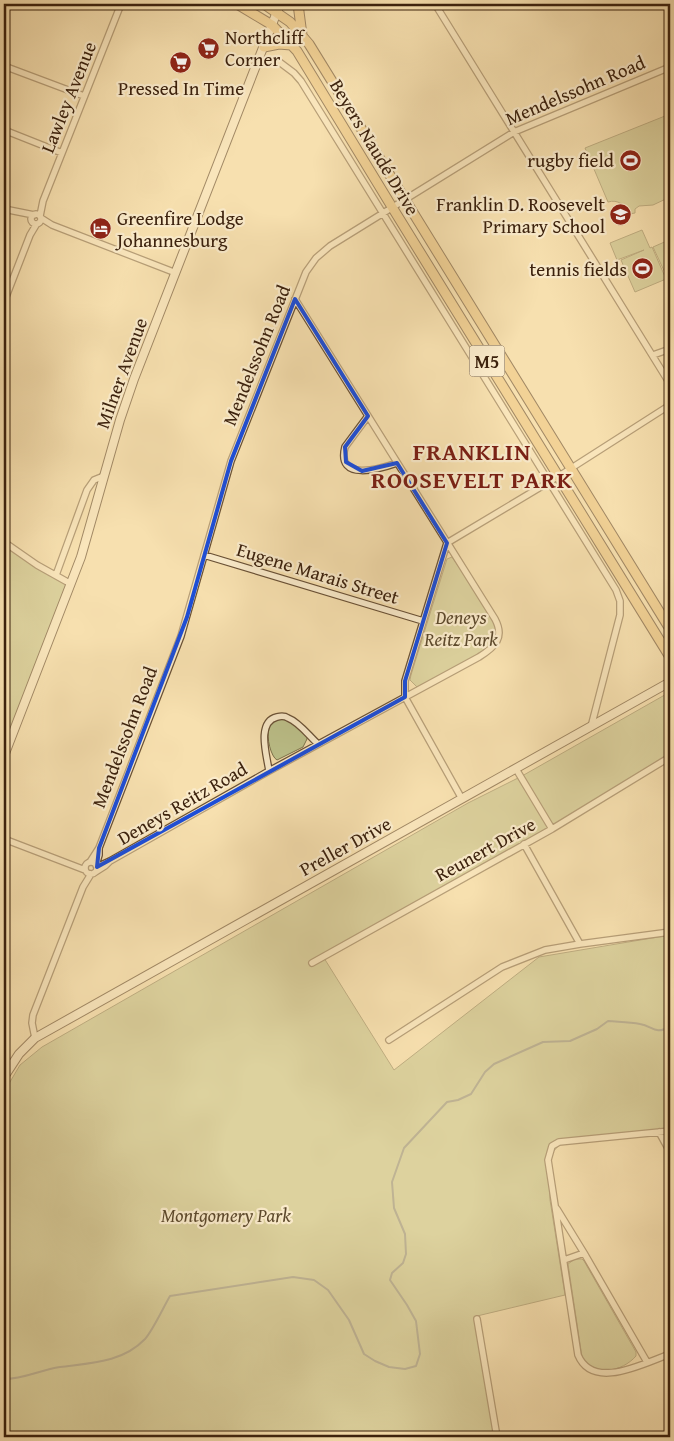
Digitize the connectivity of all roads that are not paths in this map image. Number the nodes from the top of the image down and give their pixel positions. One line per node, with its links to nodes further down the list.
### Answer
1 (121, 4): 14 (street, Lawley Avenue)
2 (238, 4): 7 (main road, Beyers Naudé Drive / M5)
3 (264, 4): 6 (main road, Beyers Naudé Drive / M5)
4 (298, 4): 8 (main road)
5 (435, 4): 16 (street)
6 (279, 8): 7 (main road, Milner Avenue); 8 (main road, Beyers Naudé Drive / M5)
7 (272, 25): 9 (main road, Beyers Naudé Drive / M5); 10 (main road, Milner Avenue)
8 (302, 35): 18 (main road, Beyers Naudé Drive / M5)
9 (291, 45): 10 (main road); 19 (main road, Beyers Naudé Drive / M5)
10 (264, 47): 23 (main road, Milner Avenue)
11 (278, 61): 21 (street, Beyers Naudé Drive)
12 (4, 66): 14 (street)
13 (670, 67): 16 (street, Mendelssohn Road)
14 (84, 96): 17 (street, Lawley Avenue)
15 (4, 130): 17 (street)
16 (514, 132): 18 (street, Mendelssohn Road); 27 (street)
17 (62, 152): 22 (street, Lawley Avenue)
18 (405, 200): 19 (street, Mendelssohn Road); 32 (main road, Beyers Naudé Drive / M5)
19 (392, 207): 21 (street, Mendelssohn Road); 34 (main road, Beyers Naudé Drive / M5)
20 (4, 209): 22 (street)
21 (383, 214): 24 (street, Mendelssohn Road); 35 (street, Beyers Naudé Drive)
22 (36, 219): 23 (street); 25 (street, Lawley Avenue)
23 (176, 273): 33 (main road, Milner Avenue)
24 (295, 299): 30 (street, Deneys Reitz Road); 38 (street, Mendelssohn Road)
25 (4, 302)
26 (670, 349): 27 (street)
27 (653, 355): 28 (street)
28 (670, 384)
29 (670, 405): 32 (street)
30 (368, 416): 31 (street, Deneys Reitz Road); 31 (street)
31 (397, 463): 37 (street, Deneys Reitz Road)
32 (572, 468): 34 (street); 42 (main road, Beyers Naudé Drive / M5)
33 (104, 476): 39 (street); 40 (main road, Milner Avenue)
34 (559, 476): 35 (street); 43 (main road, Beyers Naudé Drive / M5)
35 (548, 482): 37 (street); 46 (street, Beyers Naudé Drive)
36 (4, 542): 39 (street)
37 (447, 543): 41 (street); 45 (street, Deneys Reitz Road)
38 (204, 555): 41 (street, Eugene Marais Street); 56 (street, Mendelssohn Road)
39 (56, 575): 40 (street)
40 (71, 584): 48 (main road, Milner Avenue)
41 (423, 621): 45 (street)
42 (670, 629)
43 (670, 656)
44 (670, 682): 46 (main road, Preller Drive)
45 (404, 697): 47 (street, Deneys Reitz Road); 52 (street)
46 (591, 727): 50 (main road, Preller Drive)
47 (318, 744): 51 (street, Deneys Reitz Road); 51 (street, Deneys Reitz Road)
48 (4, 756)
49 (670, 757): 53 (street, Reunert Drive)
50 (516, 769): 52 (main road, Preller Drive); 53 (street)
51 (269, 771): 56 (street, Deneys Reitz Road)
52 (462, 799): 60 (main road, Preller Drive)
53 (552, 829): 55 (street, Reunert Drive)
54 (4, 839): 56 (street)
55 (524, 844): 58 (street); 59 (street, Reunert Drive)
56 (91, 868): 60 (street, Mendelssohn Road)
57 (670, 932): 58 (street)
58 (580, 944): 61 (street)
59 (312, 962)
60 (35, 1038): 62 (main road)
61 (390, 1040)
62 (4, 1077)
63 (670, 1131): 64 (street)
64 (659, 1132): 65 (street); 66 (street)
65 (670, 1152)
66 (555, 1206): 67 (street); 68 (street)
67 (584, 1253): 68 (street); 71 (street)
68 (564, 1260): 71 (street)
69 (477, 1319): 72 (street)
70 (670, 1354): 71 (street)
71 (647, 1362)
72 (497, 1437)

